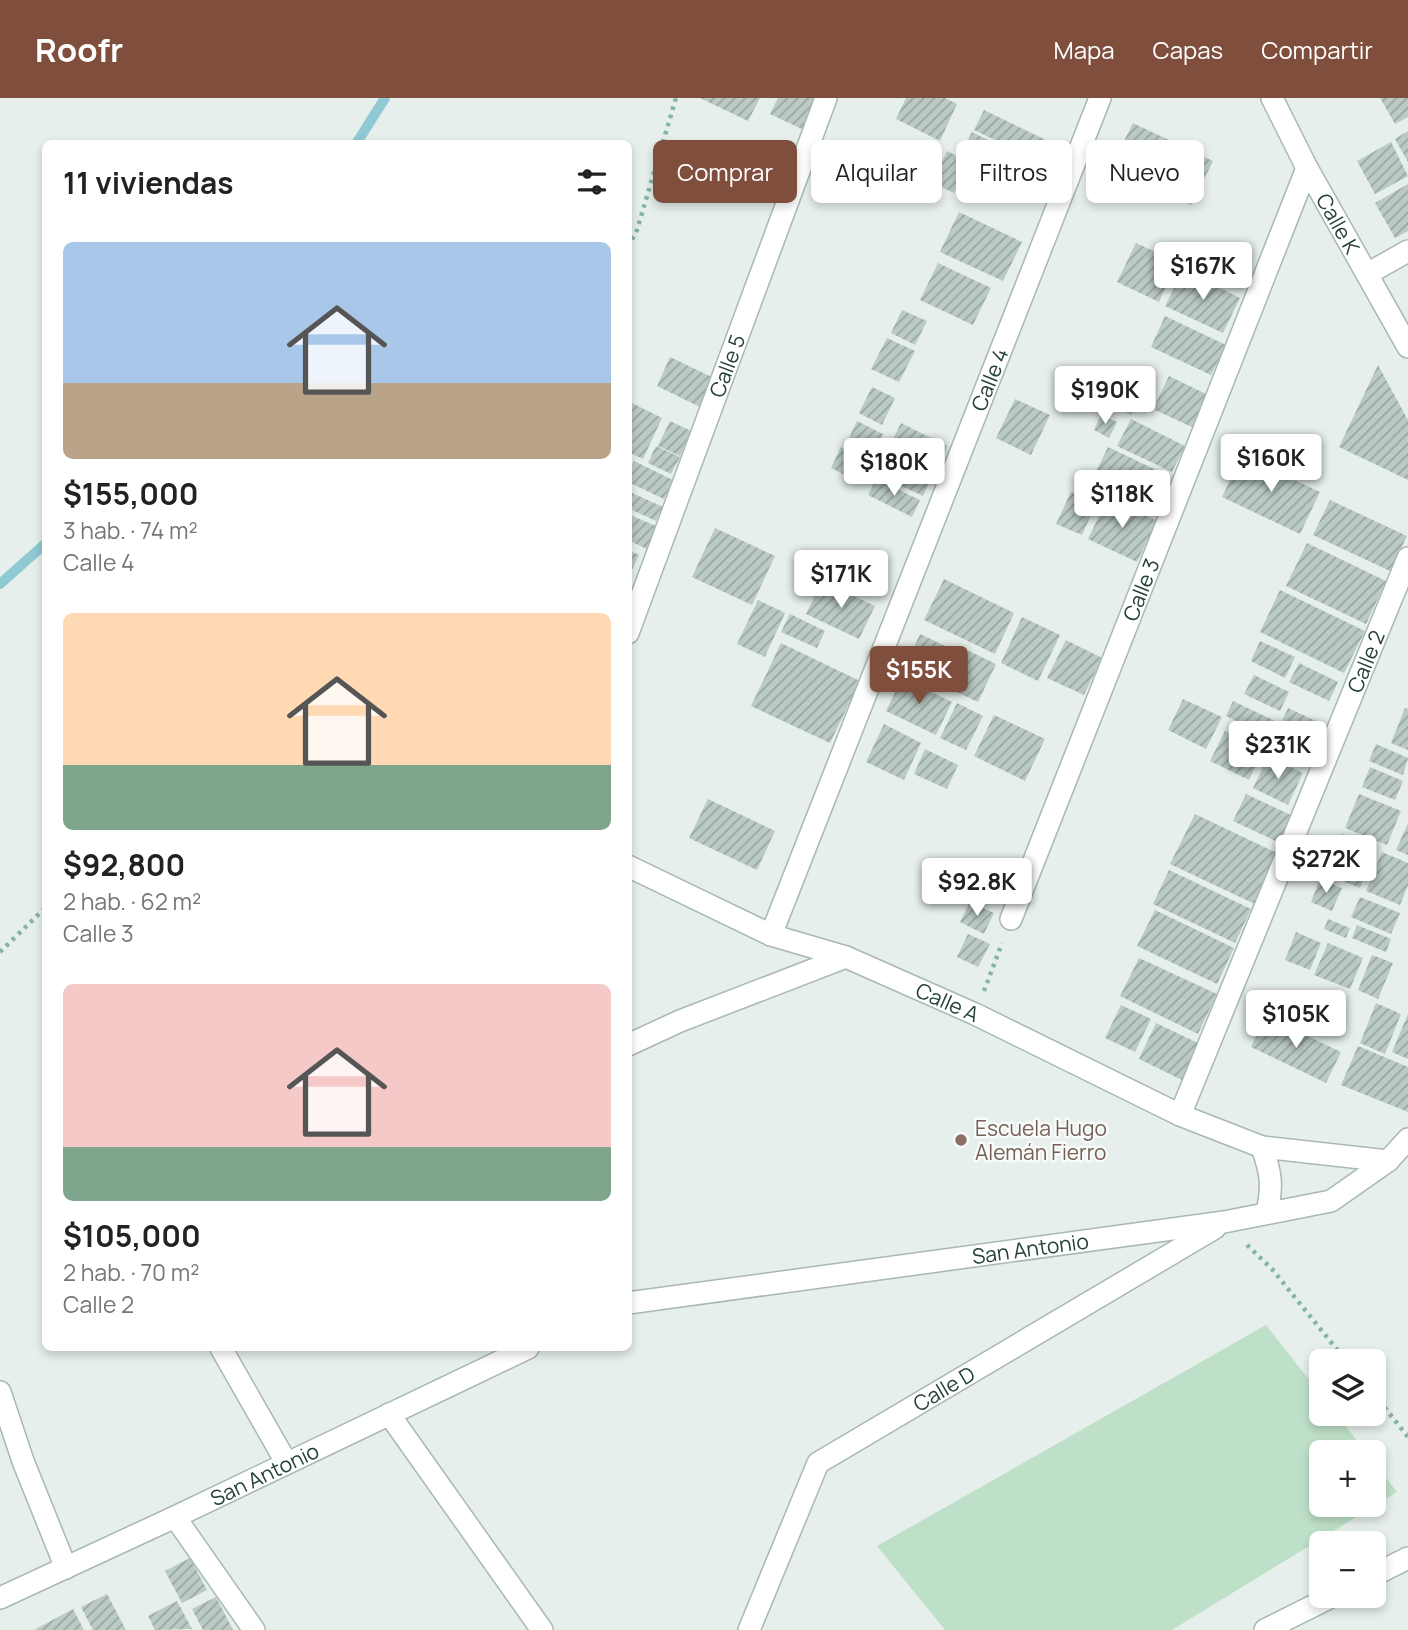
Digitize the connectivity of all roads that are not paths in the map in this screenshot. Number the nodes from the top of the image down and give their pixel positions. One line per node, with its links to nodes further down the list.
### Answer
1 (826, 98): 9 (street, Calle 5)
2 (1100, 98): 12 (street, Calle 4)
3 (1272, 98): 4 (street, Calle K)
4 (1307, 168): 6 (street, Calle K); 11 (street, Calle 3)
5 (1408, 251): 6 (street)
6 (1367, 274): 7 (street, Calle K)
7 (1408, 347)
8 (1408, 558): 15 (street, Calle 2)
9 (632, 622)
10 (632, 868): 12 (street, Calle A)
11 (1011, 919)
12 (771, 935): 13 (street, Calle A)
13 (846, 957): 14 (street); 15 (street, Calle A)
14 (632, 1043)
15 (1180, 1115): 17 (street, Calle A)
16 (1408, 1139): 18 (street, San Antonio)
17 (1262, 1147): 18 (street, Calle A); 19 (street)
18 (1388, 1161): 19 (street, San Antonio)
19 (1267, 1212): 20 (street, San Antonio)
20 (1224, 1222): 21 (street, San Antonio); 35 (street, Calle D)
21 (632, 1302)
22 (222, 1351): 26 (street)
23 (522, 1351): 25 (street, San Antonio)
24 (0, 1392): 29 (street)
25 (389, 1414): 26 (street, San Antonio); 34 (street)
26 (286, 1462): 27 (street, San Antonio)
27 (175, 1517): 29 (street, San Antonio); 33 (street)
28 (1408, 1558): 30 (street)
29 (66, 1568): 31 (street, San Antonio)
30 (1386, 1569)
31 (0, 1598)
32 (1309, 1608): 36 (street)
33 (254, 1630)
34 (542, 1630)
35 (749, 1630)
36 (1265, 1630)

